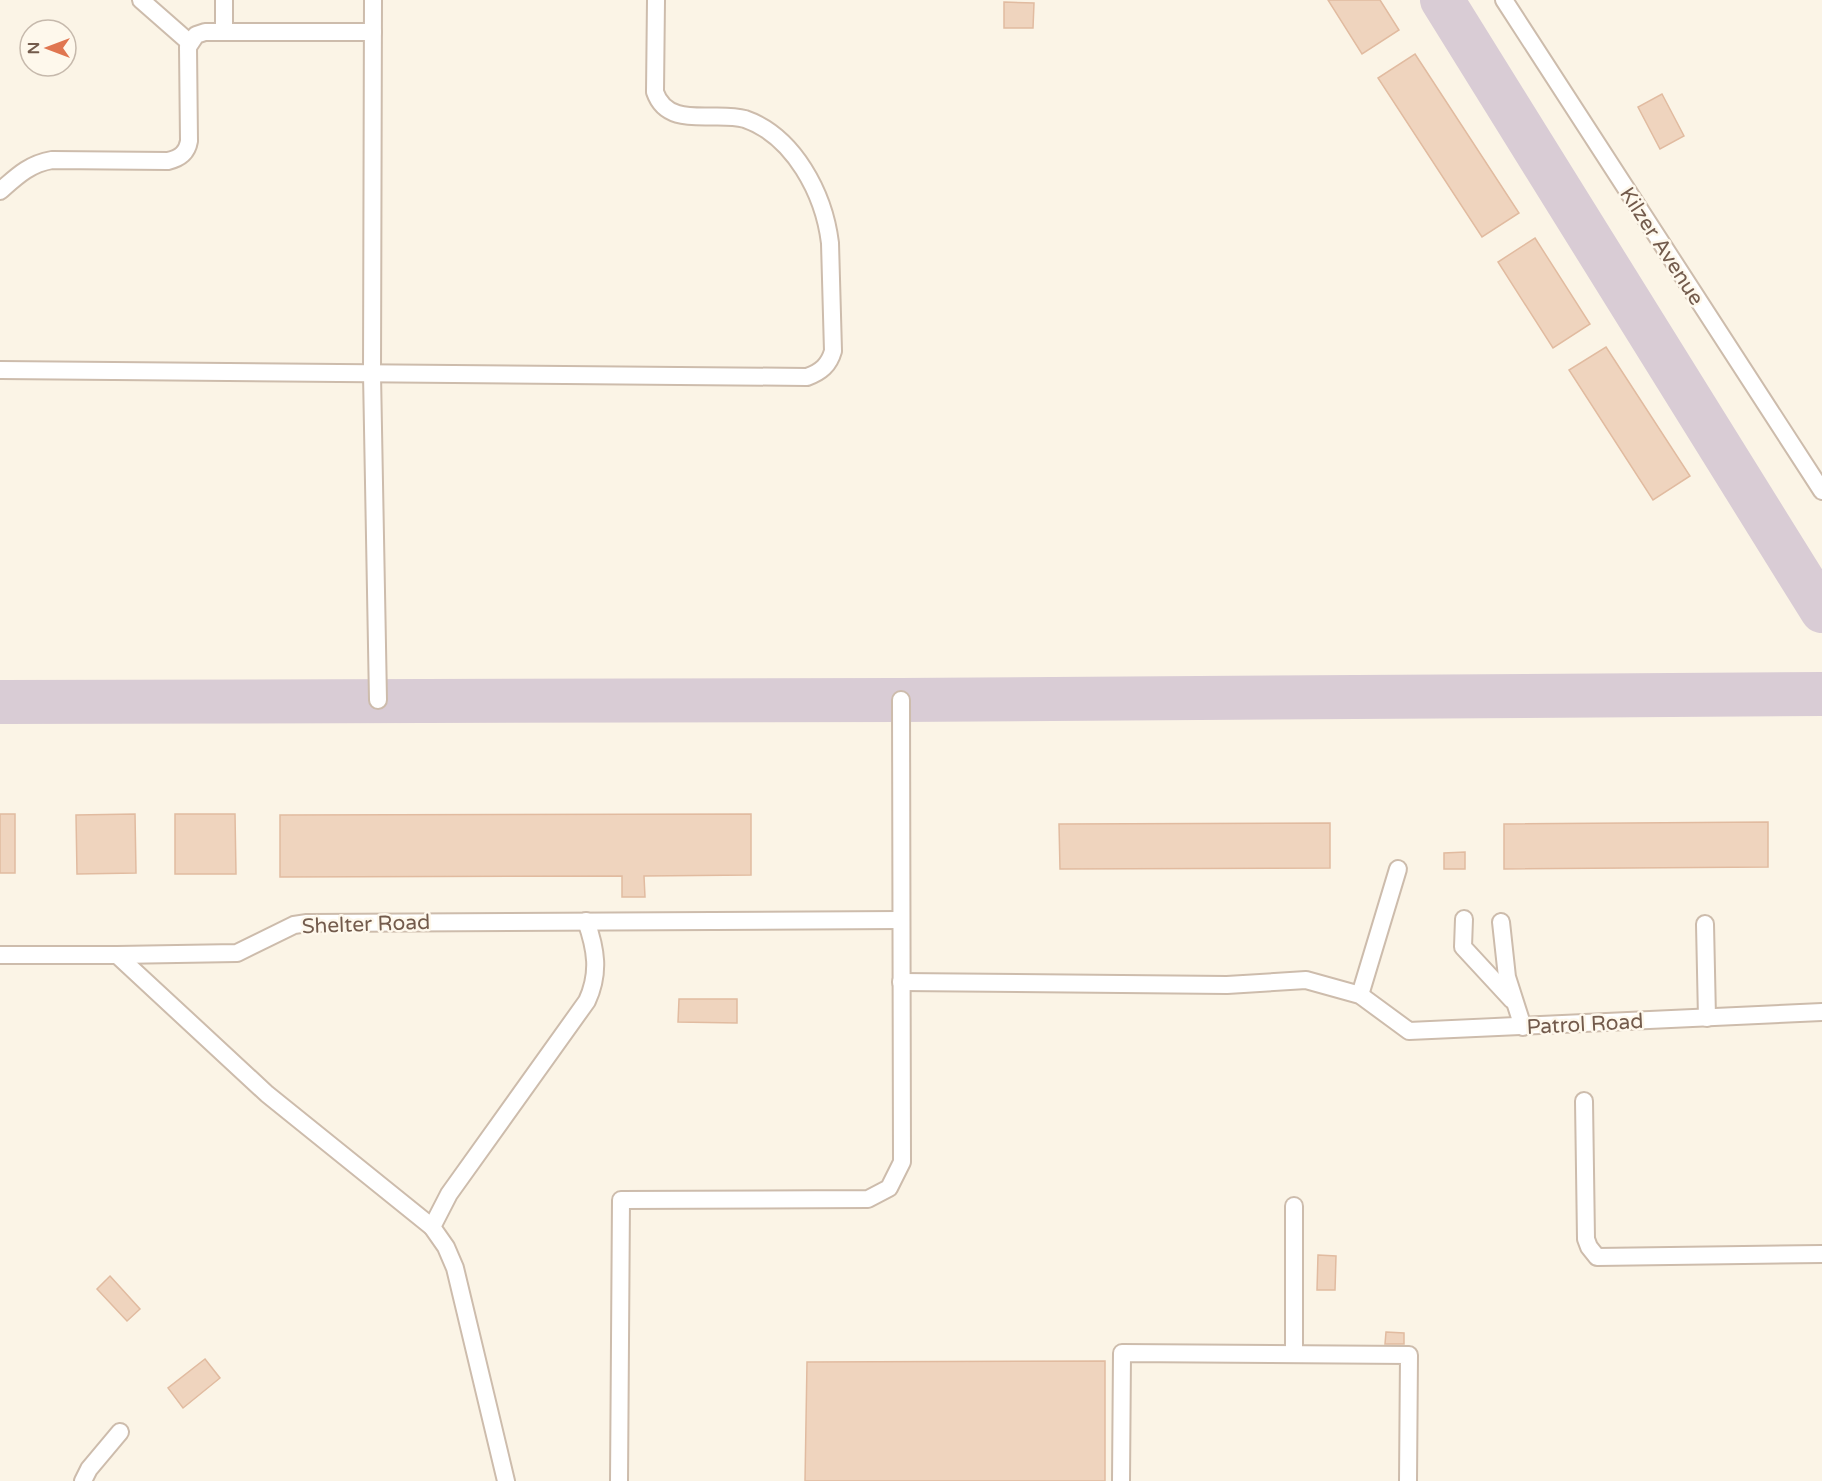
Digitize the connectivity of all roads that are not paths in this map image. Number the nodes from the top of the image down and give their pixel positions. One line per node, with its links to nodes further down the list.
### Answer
1 (141, 0): 8 (lane)
2 (224, 0): 6 (lane)
3 (373, 0): 7 (lane)
4 (656, 0): 11 (lane)
5 (1504, 0): 12 (lane, Kilzer Avenue)
6 (224, 31): 7 (lane); 8 (lane)
7 (373, 32): 11 (lane)
8 (190, 43): 9 (lane)
9 (0, 191)
10 (0, 370): 11 (lane)
11 (372, 374): 13 (lane)
12 (1822, 492)
13 (378, 700)
14 (901, 700): 17 (lane)
15 (1398, 869): 24 (lane)
16 (1464, 919): 25 (lane)
17 (901, 920): 18 (lane, Shelter Road); 23 (lane)
18 (586, 921): 21 (lane, Shelter Road); 31 (lane)
19 (1501, 922): 25 (lane)
20 (1705, 924): 27 (lane)
21 (117, 955): 22 (lane, Shelter Road); 31 (lane)
22 (0, 956)
23 (901, 982): 24 (lane); 37 (lane)
24 (1360, 995): 28 (lane, Patrol Road)
25 (1513, 1000): 28 (lane)
26 (1822, 1012): 27 (lane, Patrol Road)
27 (1707, 1018): 28 (lane, Patrol Road)
28 (1523, 1027)
29 (1584, 1101): 32 (lane)
30 (1294, 1206): 33 (lane)
31 (432, 1227): 36 (lane)
32 (1822, 1254)
33 (1294, 1354): 38 (lane); 39 (lane)
34 (120, 1432): 35 (lane)
35 (84, 1481)
36 (506, 1481)
37 (620, 1481)
38 (1121, 1481)
39 (1408, 1481)

